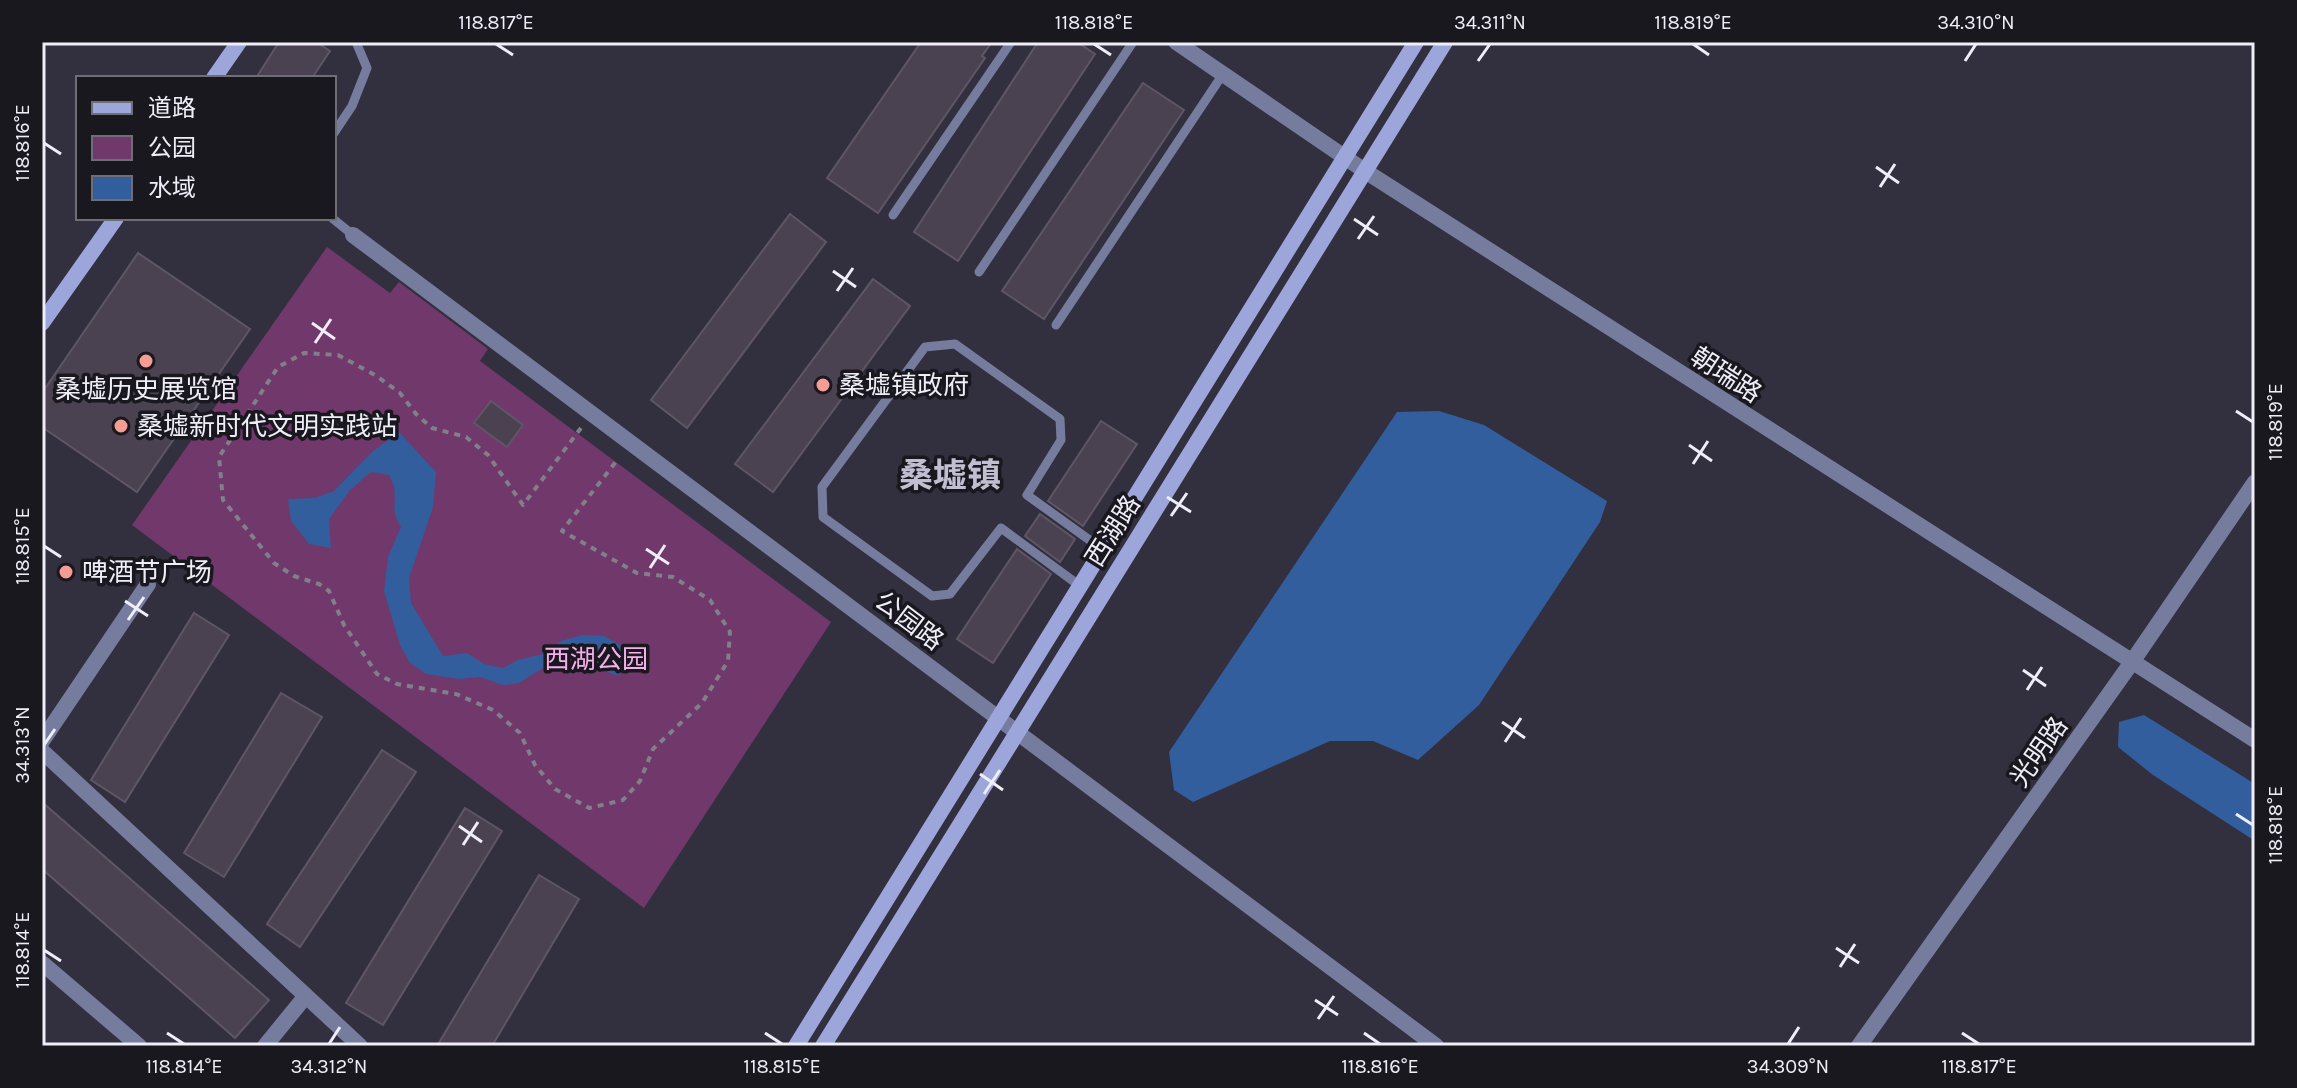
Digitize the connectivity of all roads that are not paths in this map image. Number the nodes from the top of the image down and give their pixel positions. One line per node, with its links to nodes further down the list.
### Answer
1 (239, 42): 9 (main road)
2 (356, 42): 10 (lane)
3 (1011, 42): 13 (lane)
4 (1133, 42): 17 (lane)
5 (1176, 42): 8 (street, 朝瑞路)
6 (1416, 42): 11 (main road, 西湖路)
7 (1445, 42): 12 (main road, 西湖路)
8 (1223, 74): 11 (street, 朝瑞路); 19 (lane)
9 (215, 76)
10 (336, 130)
11 (1345, 157): 12 (street, 朝瑞路); 21 (main road, 西湖路)
12 (1365, 171): 24 (street, 朝瑞路); 26 (main road, 西湖路)
13 (893, 215)
14 (115, 220): 18 (main road)
15 (334, 220): 16 (lane)
16 (353, 235): 25 (street, 公园路)
17 (979, 272)
18 (42, 323)
19 (1056, 325)
20 (2255, 482): 24 (street, 光明路)
21 (1102, 549): 23 (main road, 西湖路); 23 (lane)
22 (148, 584): 28 (street)
23 (1080, 586): 25 (main road, 西湖路)
24 (2132, 662): 27 (street, 朝瑞路); 38 (street, 光明路)
25 (998, 718): 26 (street, 公园路); 35 (main road, 西湖路)
26 (1017, 732): 36 (main road, 西湖路); 37 (street, 公园路)
27 (2255, 740)
28 (42, 741)
29 (42, 751): 31 (street)
30 (42, 963): 32 (street)
31 (305, 997): 33 (street); 34 (street)
32 (139, 1046)
33 (265, 1046)
34 (360, 1046)
35 (796, 1046)
36 (823, 1046)
37 (1436, 1046)
38 (1859, 1046)

